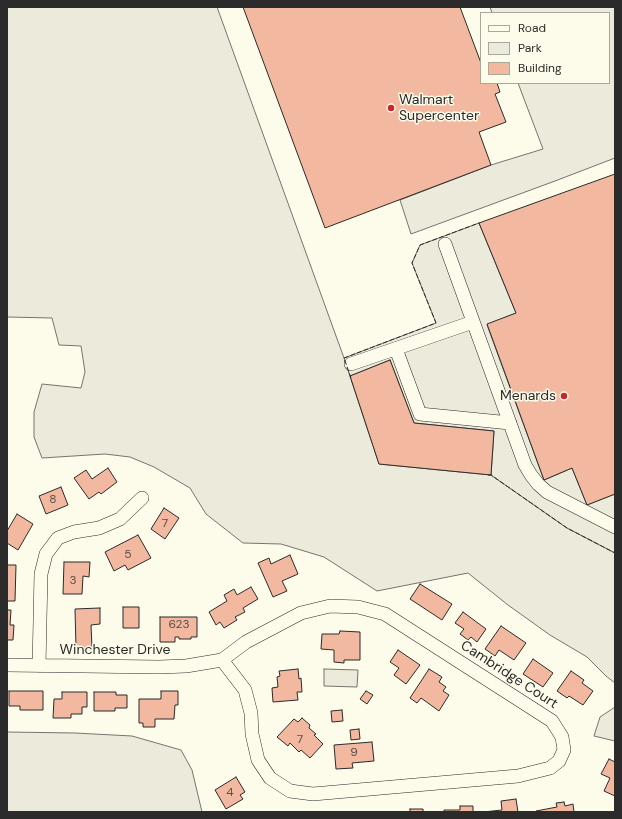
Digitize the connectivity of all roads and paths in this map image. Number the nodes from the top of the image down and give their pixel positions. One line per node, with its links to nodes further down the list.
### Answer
1 (445, 244): 2 (street)
2 (473, 322): 3 (street); 5 (street)
3 (396, 349): 4 (street); 5 (street)
4 (352, 364)
5 (510, 423): 7 (street)
6 (142, 498): 10 (street)
7 (615, 527)
8 (222, 660): 8 (street, Cambridge Court); 10 (street, Winchester Drive)
9 (7, 665): 10 (street, Winchester Drive)
10 (39, 666)

